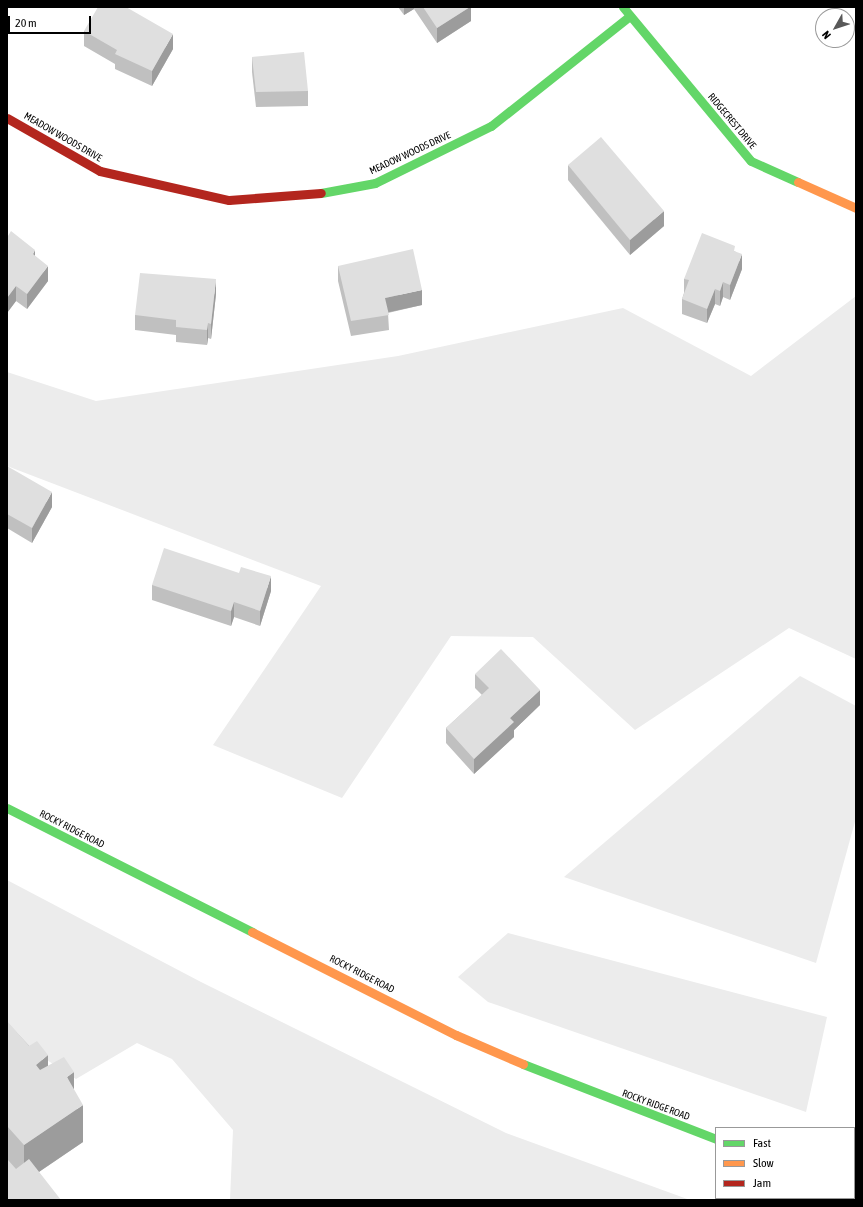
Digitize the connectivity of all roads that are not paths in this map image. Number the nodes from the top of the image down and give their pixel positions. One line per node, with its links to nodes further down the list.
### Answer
1 (624, 7): 2 (main road, RIDGECREST DRIVE)
2 (630, 16): 3 (main road, MEADOW WOODS DRIVE); 4 (main road, RIDGECREST DRIVE)
3 (7, 118)
4 (856, 208)
5 (7, 808): 6 (main road, ROCKY RIDGE ROAD)
6 (715, 1139)
7 (856, 1178): 8 (main road, bridge)
8 (855, 1186)

